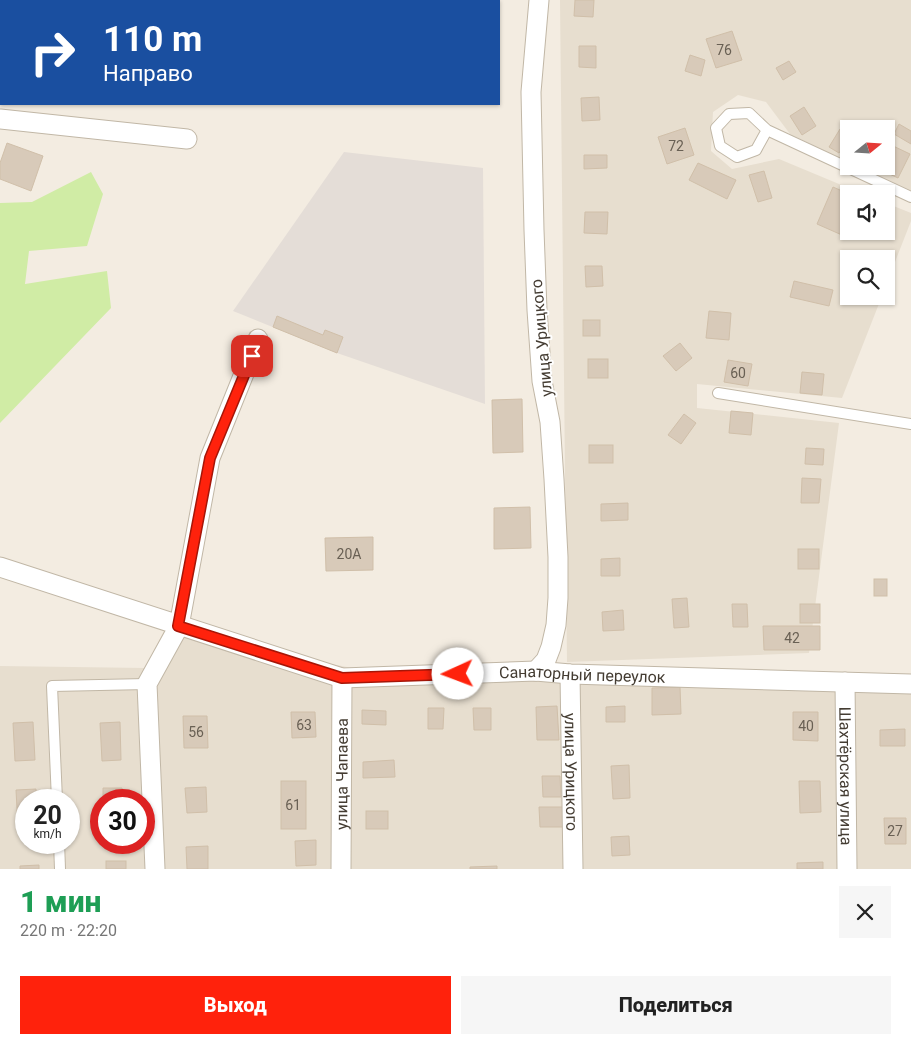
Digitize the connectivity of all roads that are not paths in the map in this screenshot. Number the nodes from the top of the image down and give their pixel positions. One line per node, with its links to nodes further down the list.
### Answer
1 (539, 0): 11 (street, улица Урицкого)
2 (0, 119): 4 (street)
3 (767, 130): 3 (lane); 5 (lane)
4 (187, 139)
5 (911, 197)
6 (258, 339): 10 (street)
7 (718, 393): 8 (lane)
8 (911, 424)
9 (0, 567): 10 (street, Санаторный переулок)
10 (178, 626): 13 (street, Санаторный переулок); 15 (street)
11 (536, 671): 12 (street, Санаторный переулок); 13 (street, Санаторный переулок)
12 (570, 674): 14 (street, Санаторный переулок); 22 (street, улица Урицкого)
13 (342, 678): 21 (street, улица Чапаева)
14 (845, 682): 16 (street, Санаторный переулок); 23 (street, Шахтёрская улица)
15 (146, 684): 17 (lane); 20 (street)
16 (911, 684)
17 (57, 789)
18 (59, 854): 19 (lane)
19 (60, 869)
20 (155, 869)
21 (341, 869)
22 (573, 869)
23 (847, 869)

